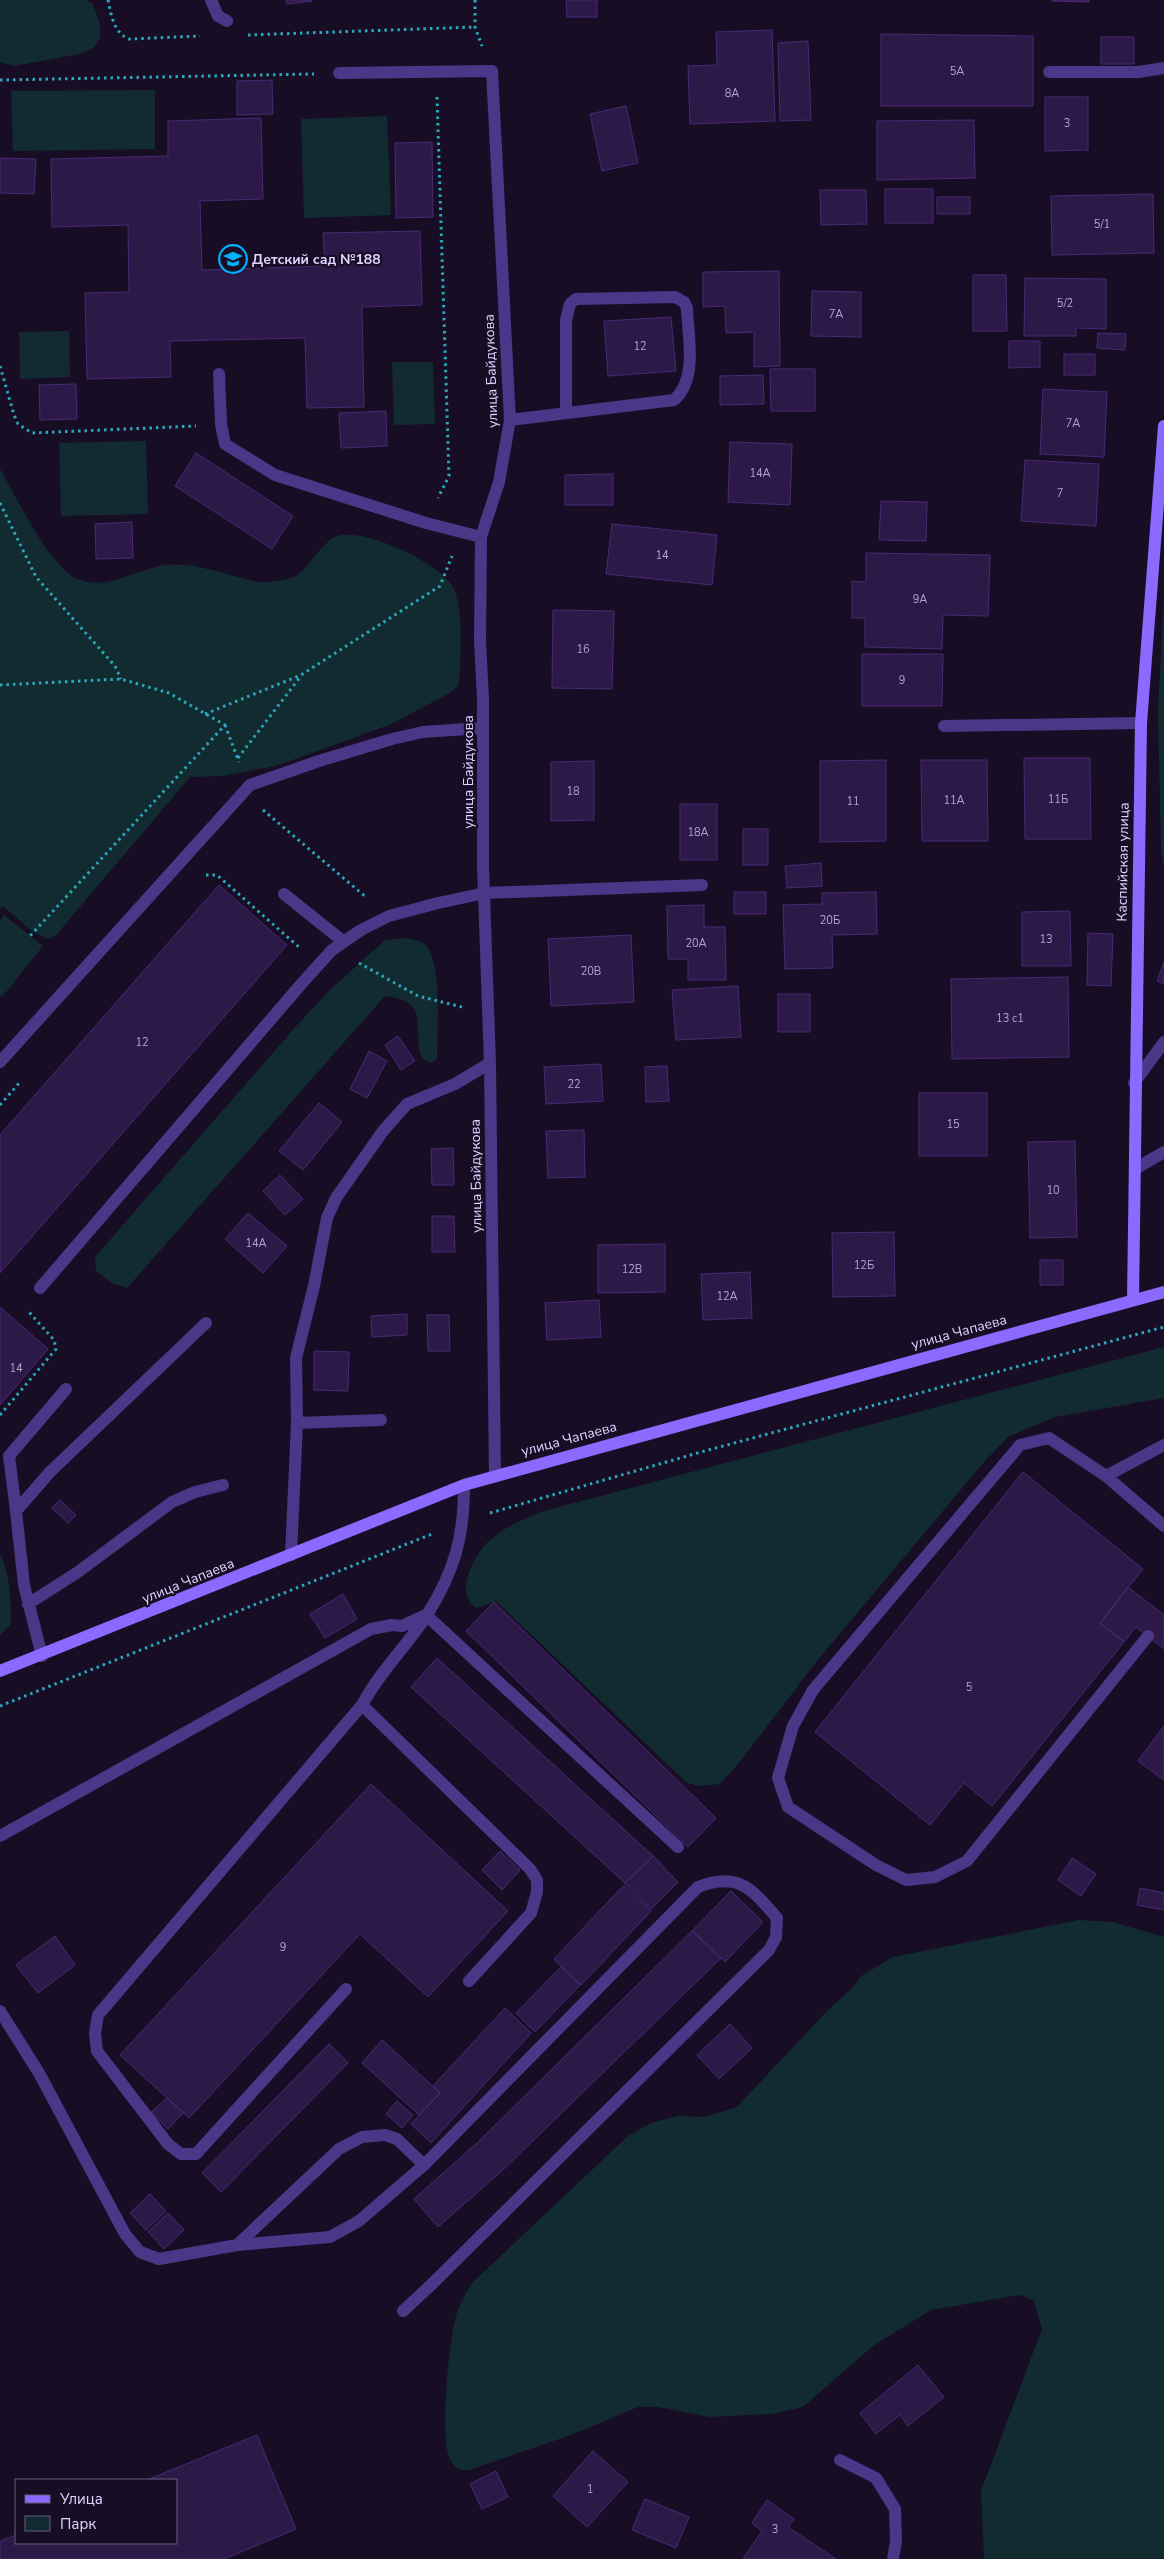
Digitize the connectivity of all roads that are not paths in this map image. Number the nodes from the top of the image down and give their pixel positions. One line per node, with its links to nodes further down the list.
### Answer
1 (211, 0): 2 (street)
2 (226, 21)
3 (1164, 68): 4 (street)
4 (1048, 72)
5 (339, 73): 8 (street, улица Байдукова)
6 (219, 374): 10 (street)
7 (566, 412): 7 (street); 8 (street)
8 (510, 420): 10 (street, улица Байдукова)
9 (1164, 426): 11 (main road, Каспийская улица)
10 (481, 537): 13 (street, улица Байдукова)
11 (1141, 724): 12 (street); 21 (main road, Каспийская улица)
12 (944, 726)
13 (482, 728): 15 (street, улица Байдукова); 19 (street)
14 (702, 885): 15 (street)
15 (485, 893): 17 (street); 20 (street, улица Байдукова)
16 (284, 894): 17 (street)
17 (344, 942): 24 (street)
18 (1164, 1042): 21 (street)
19 (0, 1062)
20 (490, 1063): 30 (street); 32 (street, улица Байдукова)
21 (1134, 1083): 23 (main road, Каспийская улица)
22 (1164, 1152): 23 (street)
23 (1135, 1169): 26 (main road, Каспийская улица)
24 (40, 1288)
25 (1164, 1292): 26 (main road, улица Чапаева)
26 (1133, 1300): 32 (main road, улица Чапаева)
27 (206, 1323): 36 (street)
28 (66, 1389): 36 (street)
29 (381, 1420): 30 (street)
30 (297, 1423): 38 (street)
31 (1164, 1445): 33 (street)
32 (495, 1476): 35 (main road, улица Чапаева)
33 (1106, 1476): 37 (street); 41 (street)
34 (223, 1485): 39 (street)
35 (464, 1485): 38 (main road, улица Чапаева); 40 (street)
36 (16, 1511): 39 (street)
37 (1164, 1526)
38 (291, 1555): 42 (main road, улица Чапаева)
39 (28, 1604): 42 (street)
40 (426, 1615): 44 (street); 45 (street); 46 (street)
41 (1148, 1636)
42 (42, 1656): 43 (main road, улица Чапаева)
43 (0, 1671)
44 (362, 1705): 47 (street); 48 (street)
45 (0, 1836)
46 (678, 1847)
47 (469, 1981)
48 (346, 1989)
49 (0, 2010): 51 (street)
50 (424, 2165): 51 (street); 51 (street); 52 (street)
51 (237, 2245)
52 (403, 2311)
53 (840, 2460): 54 (street)
54 (893, 2559)

